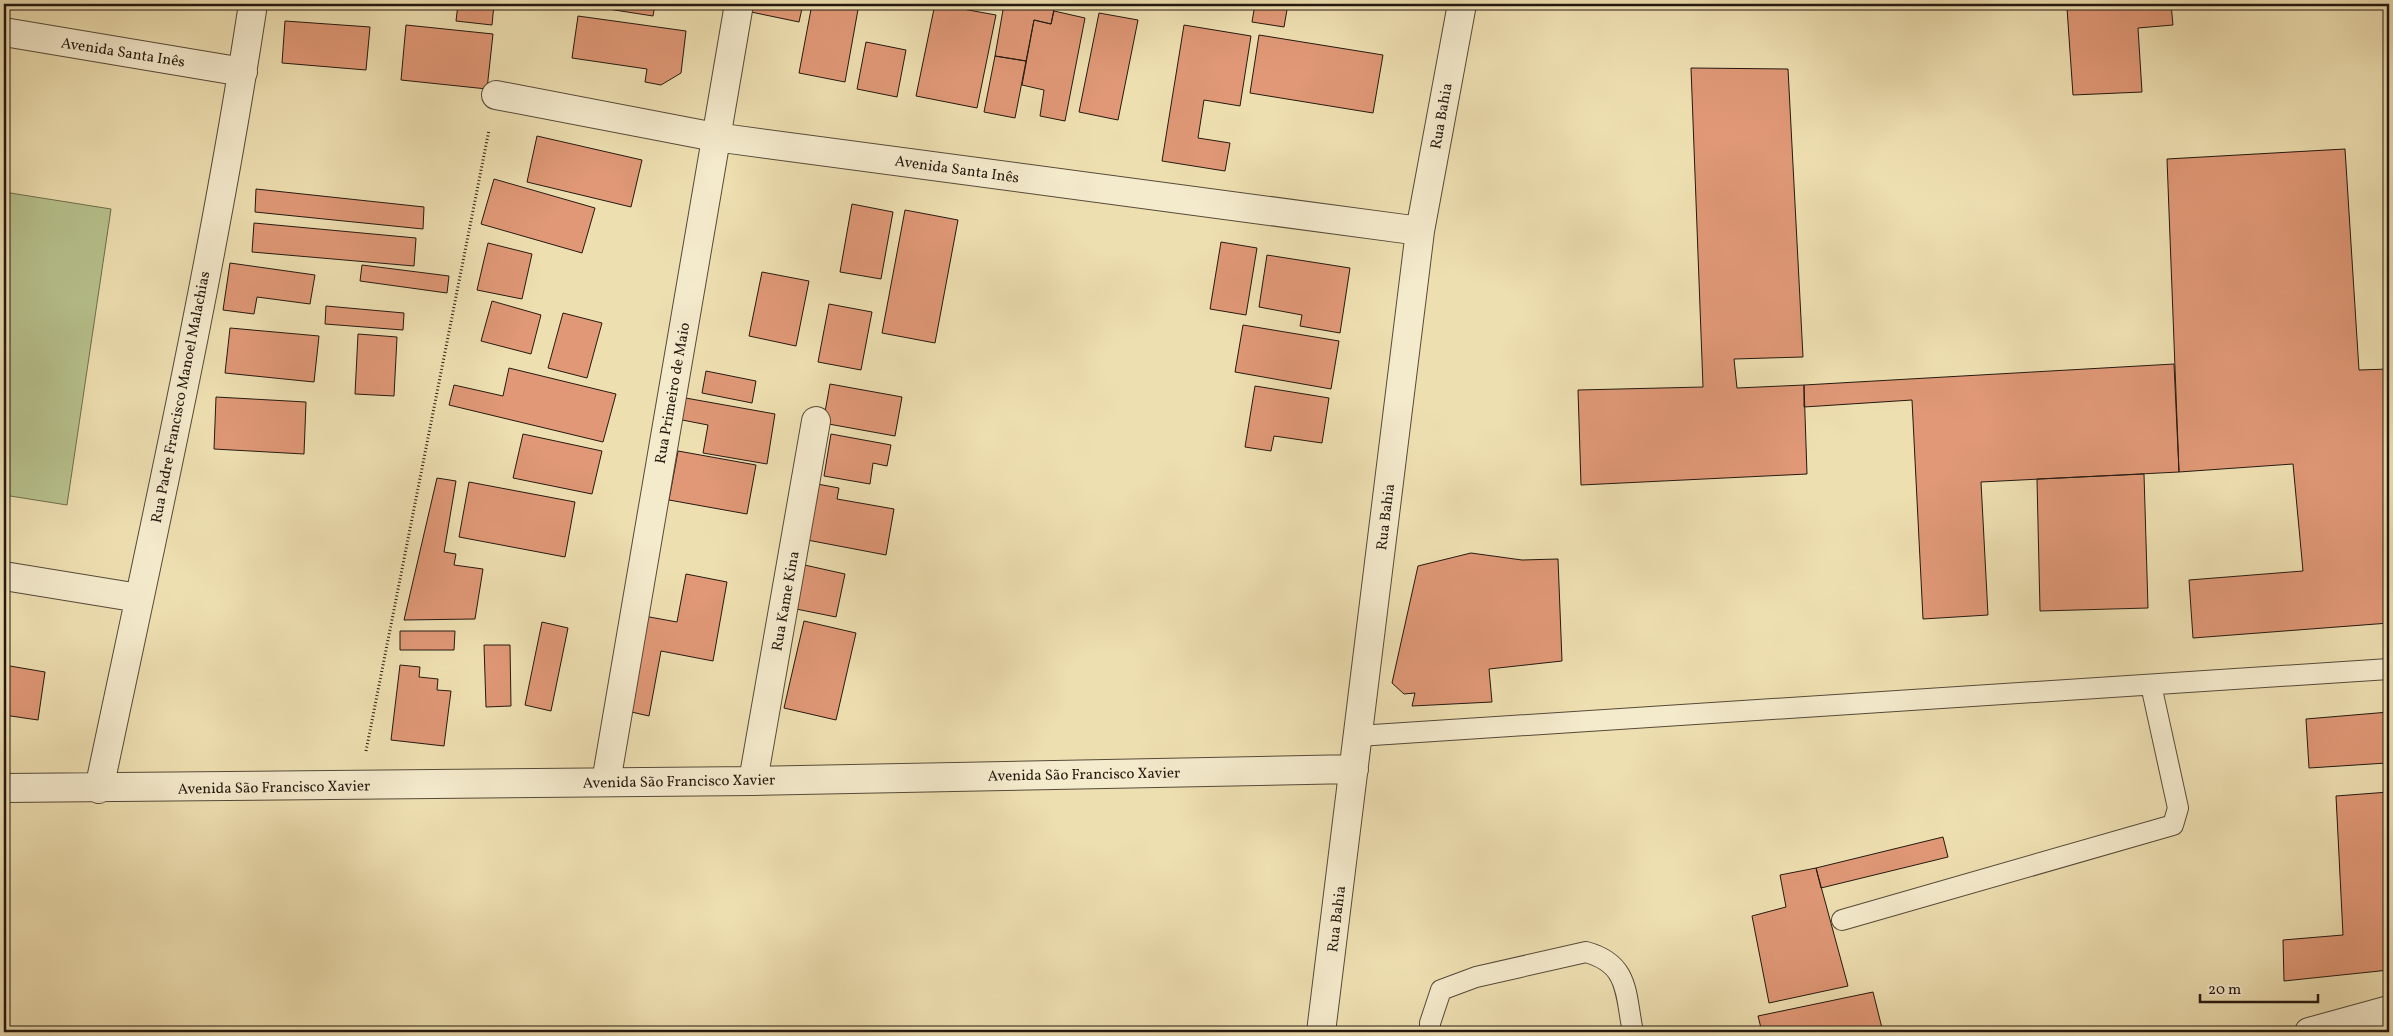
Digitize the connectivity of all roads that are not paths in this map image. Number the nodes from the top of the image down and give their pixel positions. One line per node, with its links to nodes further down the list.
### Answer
1 (253, 4): 5 (street, Rua Padre Francisco Manoel Malachias)
2 (739, 4): 7 (street, Rua Primeiro de Maio)
3 (1462, 4): 8 (street, Rua Bahia)
4 (4, 32): 5 (street, Avenida Santa Inês)
5 (243, 72): 11 (street, Rua Padre Francisco Manoel Malachias)
6 (496, 95): 7 (street, Avenida Santa Inês)
7 (715, 137): 8 (street, Avenida Santa Inês); 17 (street, Rua Primeiro de Maio)
8 (1420, 230): 14 (street, Rua Bahia)
9 (816, 421): 16 (street, Rua Kame Kina)
10 (4, 576): 11 (street)
11 (139, 598): 19 (street, Rua Padre Francisco Manoel Malachias)
12 (2389, 669): 13 (lane)
13 (2151, 685): 14 (lane); 20 (lane)
14 (1358, 736): 15 (street, Rua Bahia)
15 (1354, 769): 16 (street, Avenida São Francisco Xavier); 22 (street, Rua Bahia)
16 (753, 781): 17 (street, Avenida São Francisco Xavier)
17 (606, 782): 19 (street, Avenida São Francisco Xavier)
18 (4, 788): 19 (street, Avenida São Francisco Xavier)
19 (99, 789)
20 (1842, 920)
21 (2389, 1010): 25 (street)
22 (1322, 1032)
23 (1430, 1032): 24 (lane)
24 (1633, 1032)
25 (2309, 1032)

